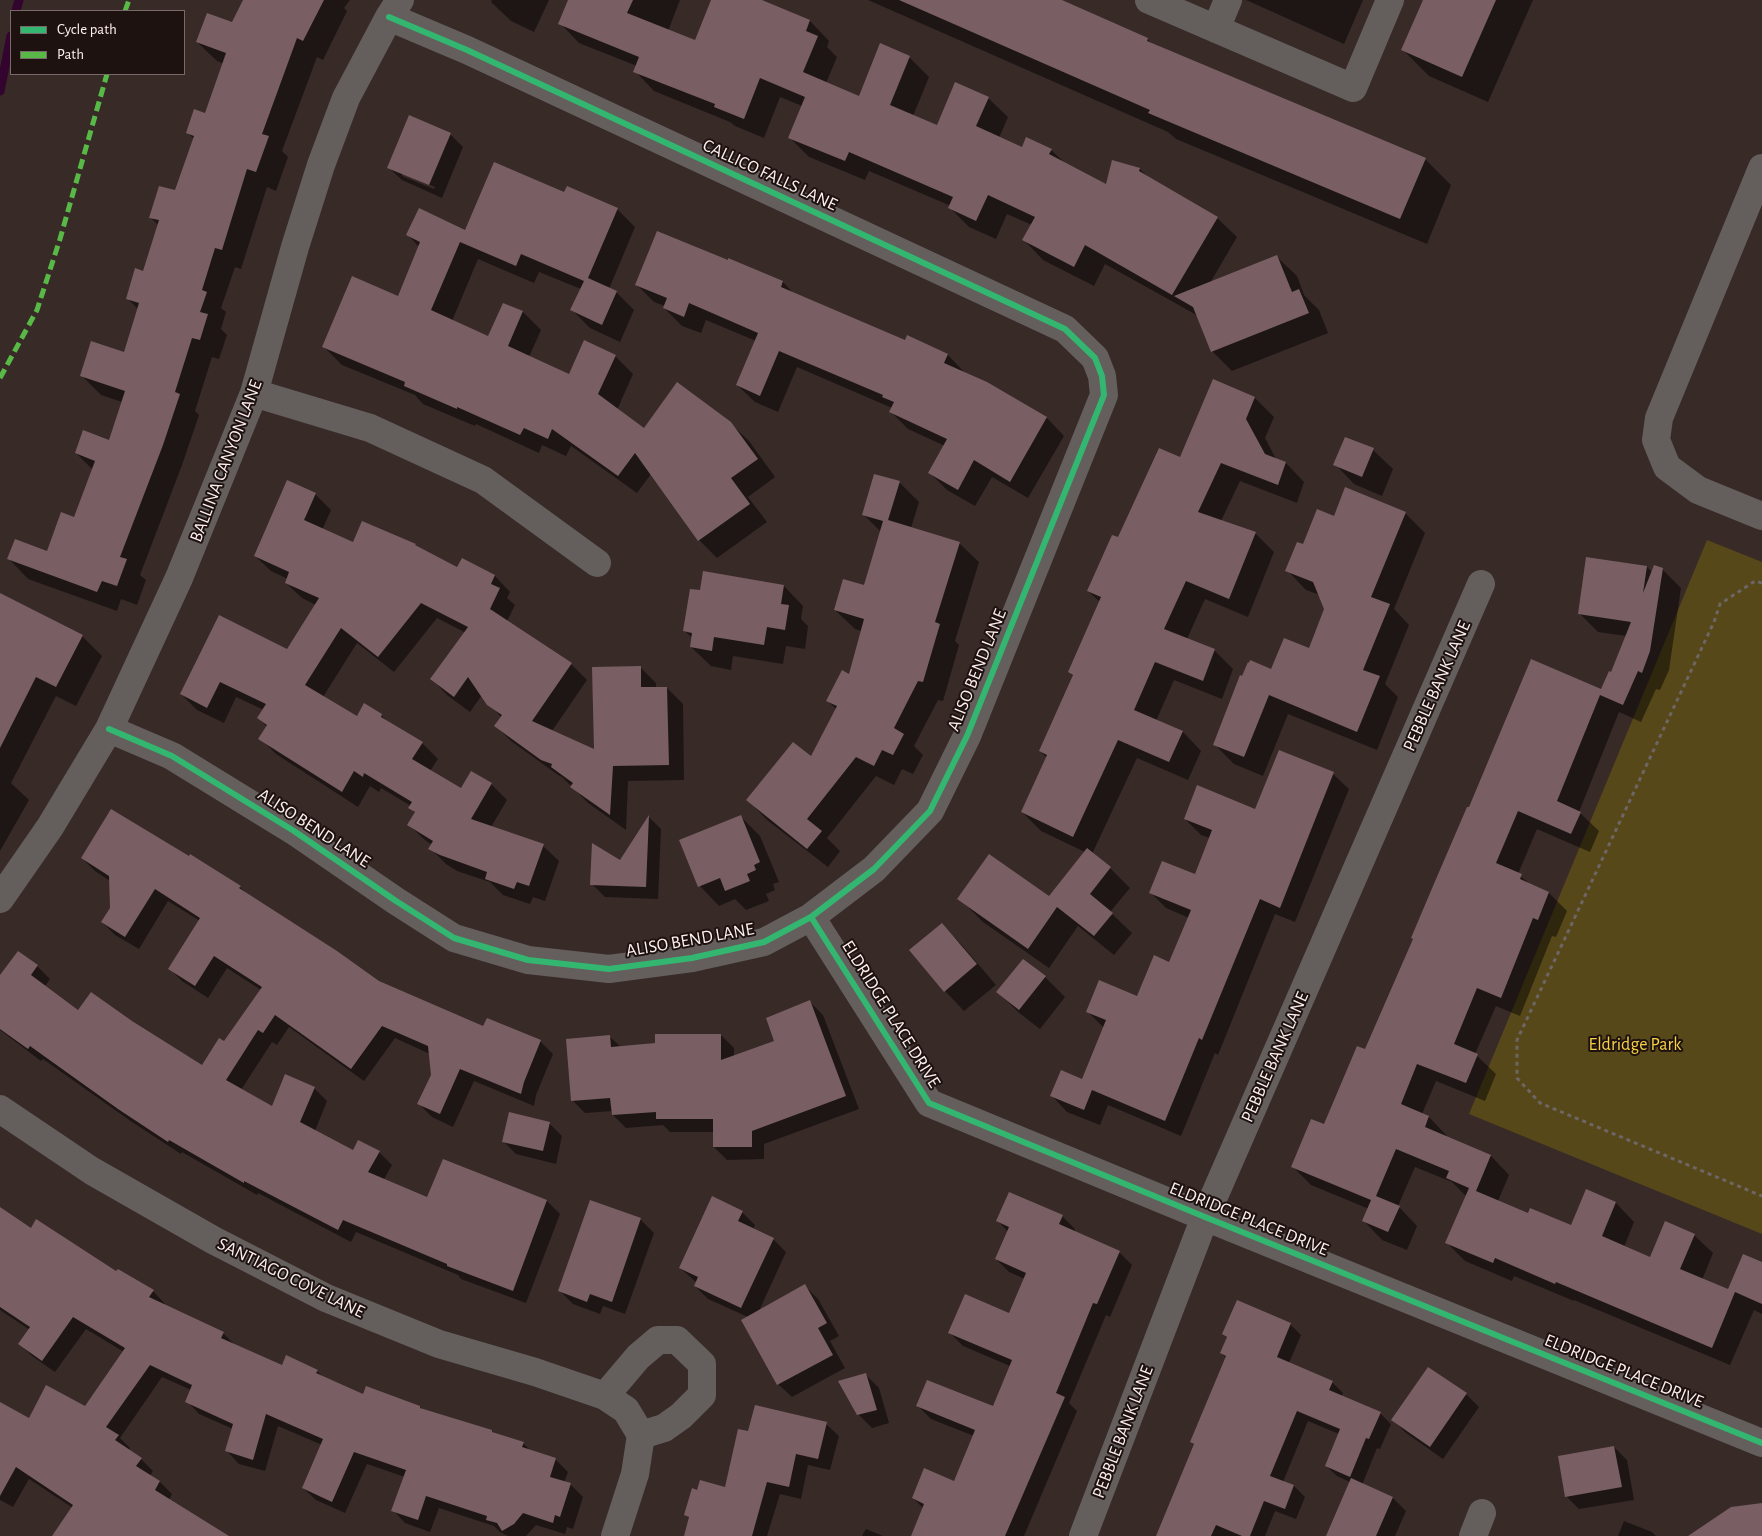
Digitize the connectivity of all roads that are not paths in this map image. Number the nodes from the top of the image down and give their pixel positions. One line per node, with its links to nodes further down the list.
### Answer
1 (1149, 0): 5 (street)
2 (1228, 0): 5 (street)
3 (1390, 0): 5 (street)
4 (394, 8): 7 (street, BALLINA CANYON LANE); 8 (street, CALLICO FALLS LANE)
5 (1216, 29)
6 (1762, 168): 9 (street)
7 (254, 393): 10 (street); 12 (street, BALLINA CANYON LANE)
8 (1104, 395): 14 (street, ALISO BEND LANE)
9 (1762, 516)
10 (597, 563)
11 (1481, 584): 16 (street, PEBBLE BANK LANE)
12 (109, 729): 13 (street, BALLINA CANYON LANE); 14 (street, ALISO BEND LANE)
13 (0, 898)
14 (811, 917): 16 (street, ELDRIDGE PLACE DRIVE)
15 (0, 1110): 17 (street, SANTIAGO COVE LANE)
16 (1204, 1217): 19 (street, ELDRIDGE PLACE DRIVE); 21 (street, PEBBLE BANK LANE)
17 (615, 1403): 18 (street); 18 (street)
18 (641, 1435): 20 (street)
19 (1762, 1443)
20 (615, 1536)
21 (1083, 1536)

